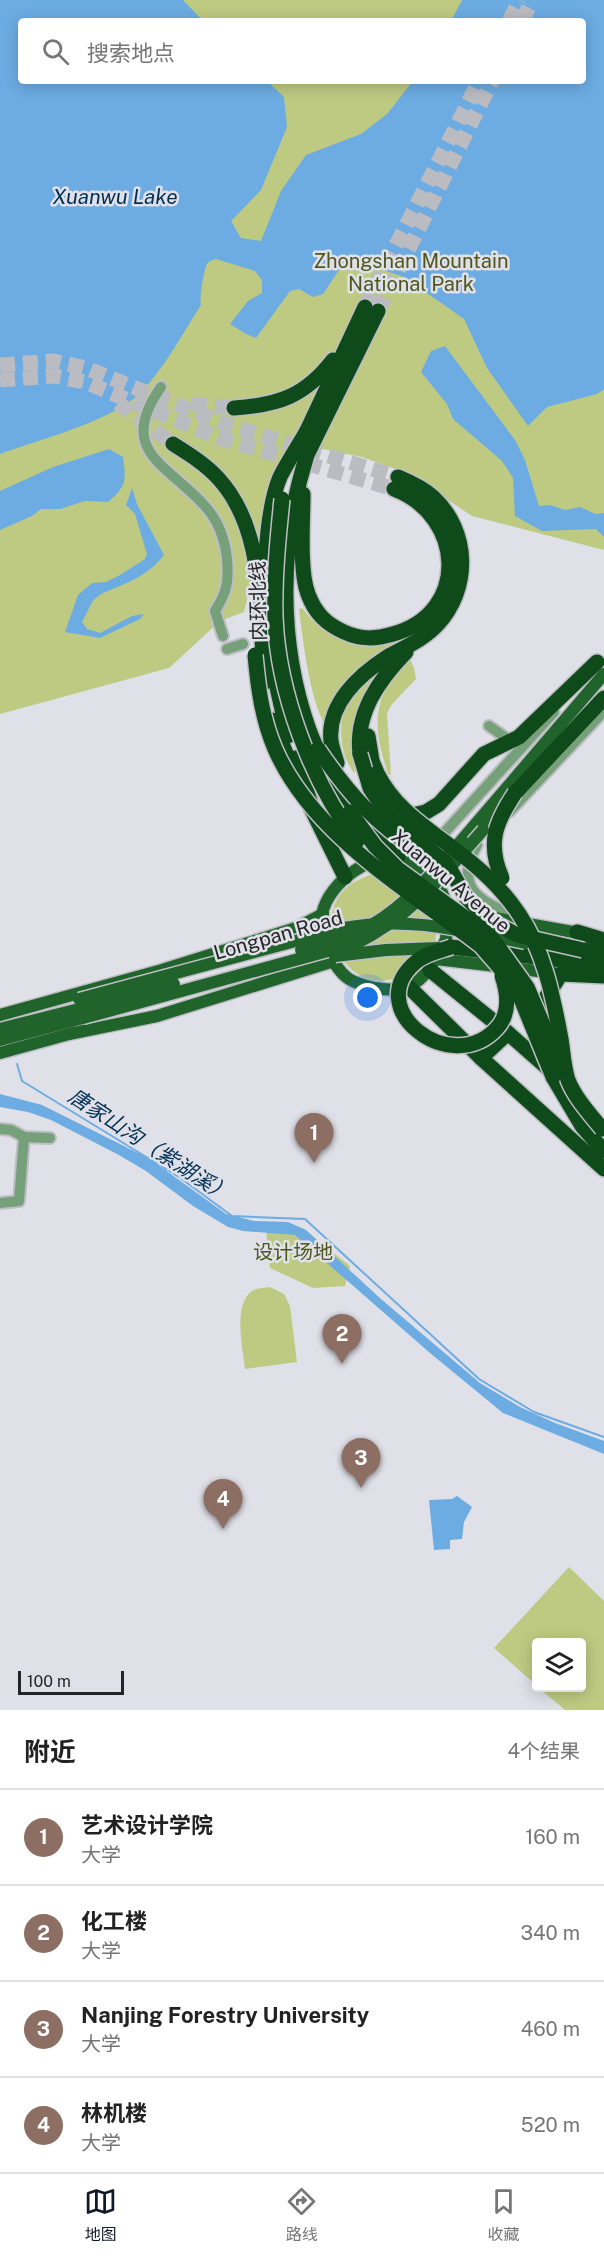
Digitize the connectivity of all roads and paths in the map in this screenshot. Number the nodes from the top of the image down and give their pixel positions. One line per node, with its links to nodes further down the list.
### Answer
1 (346, 344): 3 (highway, 内环北线); 4 (highway); 5 (highway, 内环北线)
2 (161, 387): 9 (street)
3 (333, 406): 7 (highway); 19 (highway, 内环北线)
4 (234, 408)
5 (308, 429): 23 (highway); 29 (highway, 内环北线, bridge)
6 (173, 444): 8 (highway)
7 (303, 495): 10 (highway); 21 (highway)
8 (256, 579): 23 (highway); 29 (highway, bridge)
9 (223, 636)
10 (417, 642): 20 (highway); 21 (highway)
11 (243, 644): 12 (street)
12 (227, 649)
13 (602, 664): 22 (highway); 27 (street); 47 (main road, Longpan Road, bridge)
14 (604, 688): 50 (main road, Longpan Road, bridge)
15 (604, 698): 33 (highway, bridge)
16 (604, 711): 24 (street)
17 (489, 726): 18 (street)
18 (506, 738)
19 (318, 749): 22 (highway, bridge); 53 (highway, Xuanwu Avenue, bridge)
20 (364, 751): 26 (highway, bridge); 33 (highway, bridge)
21 (337, 763): 22 (highway)
22 (361, 806): 25 (highway); 26 (highway, bridge)
23 (319, 825): 28 (highway)
24 (477, 845): 30 (street); 33 (street)
25 (398, 857): 27 (main road); 28 (main road)
26 (447, 864): 37 (highway, bridge)
27 (415, 865): 30 (main road)
28 (345, 878): 32 (main road)
29 (393, 882): 40 (highway, Xuanwu Avenue, bridge)
30 (438, 885): 31 (main road)
31 (446, 911): 33 (main road); 41 (main road)
32 (323, 914): 39 (main road); 45 (main road)
33 (523, 917): 34 (main road); 53 (highway, bridge)
34 (577, 932): 35 (highway)
35 (604, 938)
36 (452, 947): 40 (highway, bridge); 43 (highway, bridge); 49 (main road, bridge)
37 (583, 950): 38 (highway); 45 (main road, bridge)
38 (604, 953)
39 (334, 961): 44 (main road); 49 (main road)
40 (496, 963): 58 (highway, Xuanwu Avenue, bridge)
41 (433, 964): 42 (main road); 44 (main road); 48 (highway)
42 (561, 974): 43 (highway); 53 (highway)
43 (602, 974)
44 (409, 987): 52 (highway)
45 (64, 998): 46 (main road)
46 (0, 1015)
47 (0, 1029)
48 (508, 1033): 52 (highway); 53 (highway)
49 (69, 1034): 51 (main road)
50 (0, 1040)
51 (0, 1053)
52 (481, 1058): 59 (highway)
53 (565, 1080): 54 (highway, bridge)
54 (603, 1127)
55 (0, 1129): 56 (street)
56 (24, 1137): 57 (street); 60 (street)
57 (50, 1138)
58 (604, 1151)
59 (604, 1169)
60 (0, 1203)

